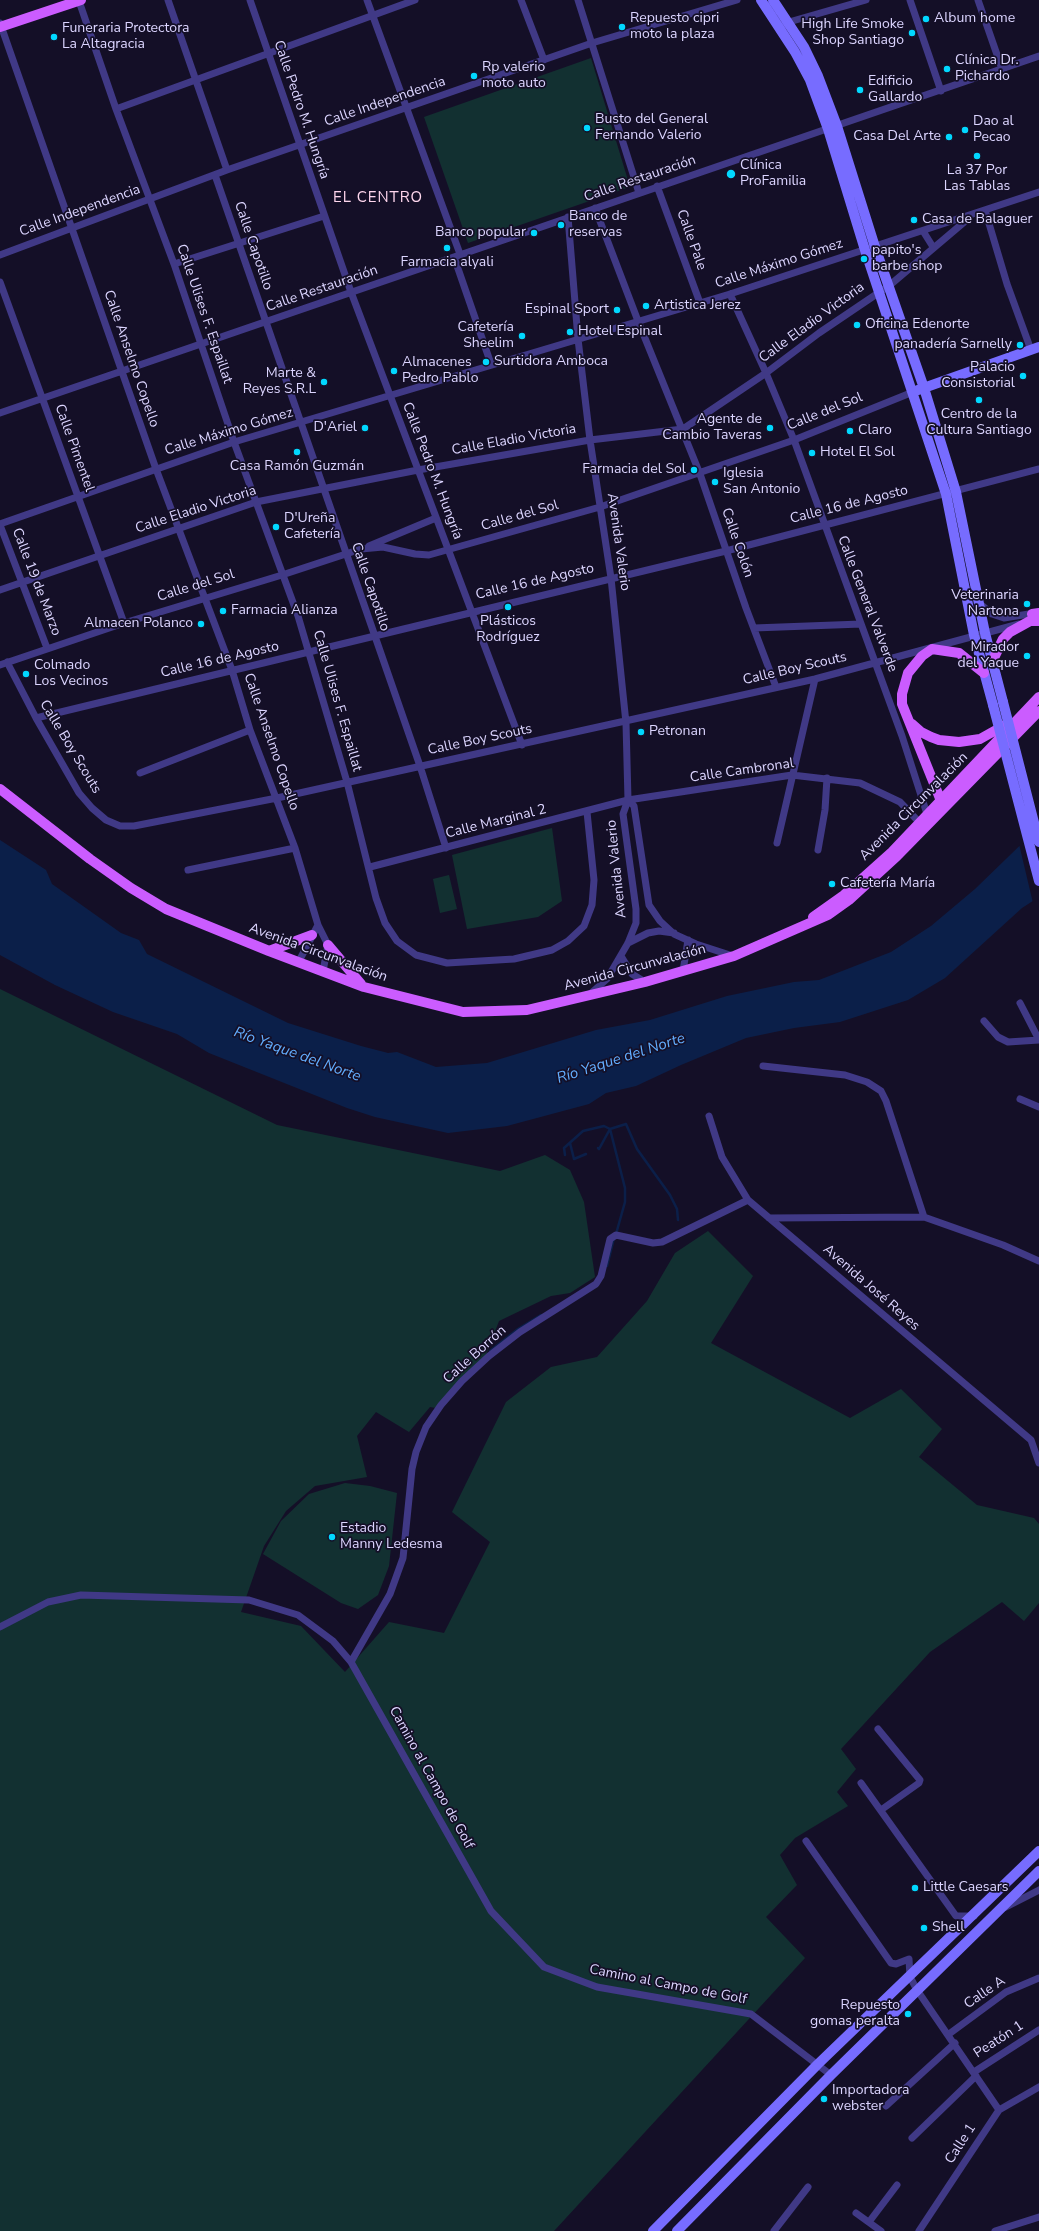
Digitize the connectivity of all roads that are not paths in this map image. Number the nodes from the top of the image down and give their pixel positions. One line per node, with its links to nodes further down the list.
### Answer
1 (80, 0): 16 (main road); 26 (street, Calle Ulises F. Espaillat)
2 (168, 0): 23 (street)
3 (250, 0): 19 (street, Calle Pedro M. Hungría)
4 (367, 0): 14 (street)
5 (416, 0): 14 (street)
6 (521, 0): 21 (street)
7 (578, 0): 18 (street)
8 (737, 0): 18 (street, Calle Independencia)
9 (761, 0): 17 (main road)
10 (773, 0): 15 (main road)
11 (866, 0): 15 (street)
12 (910, 0): 24 (street)
13 (978, 0): 22 (street)
14 (373, 16): 19 (street); 25 (street)
15 (789, 22): 17 (street); 27 (main road)
16 (1, 25): 39 (street, Calle Anselmo Copello)
17 (780, 29): 27 (main road)
18 (592, 43): 21 (street, Calle Independencia); 33 (street)
19 (267, 54): 23 (street); 28 (street, Calle Pedro M. Hungría)
20 (1039, 56): 22 (street, Calle Restauración)
21 (544, 60): 25 (street, Calle Independencia)
22 (1002, 69): 24 (street, Calle Restauración)
23 (196, 79): 26 (street); 29 (street)
24 (941, 91): 27 (street, Calle Restauración)
25 (406, 108): 28 (street, Calle Independencia); 45 (street)
26 (116, 109): 34 (street, Calle Ulises F. Espaillat)
27 (833, 128): 31 (street, Calle Restauración); 43 (main road)
28 (300, 146): 29 (street, Calle Independencia); 37 (street, Calle Pedro M. Hungría)
29 (227, 170): 30 (street, Calle Independencia)
30 (215, 175): 34 (street, Calle Independencia); 41 (street, Calle Capotillo)
31 (657, 186): 33 (street, Calle Restauración); 52 (street, Calle Pale)
32 (1039, 192): 36 (street, Calle Máximo Gómez)
33 (639, 193): 35 (street, Calle Restauración)
34 (149, 200): 39 (street, Calle Independencia); 46 (street, Calle Ulises F. Espaillat)
35 (595, 208): 38 (street, Calle Restauración); 53 (street, Calle Colón)
36 (982, 211): 40 (street, Calle Máximo Gómez); 42 (street, Calle Eladio Victoria); 57 (street)
37 (324, 216): 41 (street); 50 (street, Calle Pedro M. Hungría)
38 (568, 217): 45 (street, Calle Restauración); 55 (street, Avenida Valerio)
39 (72, 228): 44 (street, Calle Independencia); 59 (street, Calle Anselmo Copello)
40 (923, 231): 42 (street); 43 (street, Calle Máximo Gómez)
41 (238, 243): 46 (street); 54 (street, Calle Capotillo)
42 (933, 247): 48 (street, Calle Eladio Victoria)
43 (870, 248): 48 (main road); 49 (main road); 51 (street, Calle Máximo Gómez)
44 (0, 255)
45 (457, 255): 50 (street, Calle Restauración); 58 (street)
46 (174, 264): 56 (street, Calle Ulises F. Espaillat)
47 (0, 282): 64 (street, Calle Pimentel)
48 (890, 285): 49 (street, Calle Eladio Victoria); 61 (main road)
49 (880, 290): 60 (street, Calle Eladio Victoria); 62 (main road)
50 (351, 292): 54 (street, Calle Restauración); 63 (street, Calle Pedro M. Hungría)
51 (730, 294): 52 (street, Calle Máximo Gómez); 60 (street, Calle General Valverde)
52 (700, 303): 53 (street, Calle Máximo Gómez)
53 (638, 321): 55 (street, Calle Máximo Gómez); 67 (street, Calle Colón)
54 (266, 322): 56 (street, Calle Restauración); 66 (street, Calle Capotillo)
55 (578, 339): 58 (street, Calle Máximo Gómez); 68 (street, Avenida Valerio)
56 (201, 344): 59 (street, Calle Restauración); 70 (street, Calle Ulises F. Espaillat)
57 (1035, 348): 61 (main road, Calle del Sol)
58 (491, 364): 63 (street, Calle Máximo Gómez)
59 (121, 372): 64 (street, Calle Restauración); 71 (street, Calle Anselmo Copello)
60 (766, 373): 67 (street, Calle Eladio Victoria); 69 (street, Calle General Valverde)
61 (924, 388): 62 (main road, Calle del Sol); 76 (main road)
62 (913, 392): 69 (street, Calle del Sol); 77 (main road)
63 (389, 395): 66 (street, Calle Máximo Gómez); 73 (street, Calle Pedro M. Hungría)
64 (42, 398): 65 (street, Calle Restauración); 78 (street, Calle Pimentel)
65 (0, 413)
66 (300, 424): 70 (street, Calle Máximo Gómez); 75 (street, Calle Capotillo)
67 (683, 429): 68 (street, Calle Eladio Victoria); 74 (street, Calle Colón)
68 (590, 440): 73 (street, Calle Eladio Victoria); 80 (street, Avenida Valerio)
69 (794, 440): 74 (street, Calle del Sol); 83 (street, Calle General Valverde)
70 (234, 442): 71 (street, Calle Máximo Gómez); 79 (street, Calle Ulises F. Espaillat)
71 (156, 469): 78 (street, Calle Máximo Gómez); 84 (street, Calle Anselmo Copello)
72 (1039, 469): 76 (street, Calle 16 de Agosto)
73 (418, 470): 75 (street, Calle Eladio Victoria); 81 (street, Calle Pedro M. Hungría)
74 (700, 474): 80 (street, Calle del Sol); 87 (street, Calle Colón)
75 (323, 490): 79 (street, Calle Eladio Victoria); 88 (street, Calle Capotillo)
76 (956, 492): 77 (street, Calle 16 de Agosto); 95 (main road)
77 (946, 494): 83 (street, Calle 16 de Agosto); 102 (main road)
78 (78, 497): 82 (street, Calle Máximo Gómez); 89 (street, Calle Pimentel)
79 (256, 502): 84 (street, Calle Eladio Victoria); 90 (street, Calle Ulises F. Espaillat)
80 (600, 508): 86 (street, Calle del Sol); 91 (street, Avenida Valerio)
81 (436, 518): 85 (street); 86 (street, Calle Pedro M. Hungría)
82 (0, 524): 92 (street, Calle 19 de Marzo)
83 (823, 524): 87 (street, Calle 16 de Agosto); 99 (street, Calle General Valverde)
84 (177, 528): 89 (street, Calle Eladio Victoria); 94 (street, Calle Anselmo Copello)
85 (361, 549): 86 (street, Calle del Sol); 88 (street, Calle del Sol)
86 (448, 551): 96 (street, Calle Pedro M. Hungría)
87 (726, 551): 91 (street, Calle 16 de Agosto); 100 (street, Calle Colón)
88 (344, 553): 90 (street, Calle del Sol); 103 (street, Calle Capotillo)
89 (100, 556): 92 (street, Calle Eladio Victoria); 98 (street, Calle Pimentel)
90 (282, 575): 94 (street, Calle del Sol); 106 (street, Calle Ulises F. Espaillat)
91 (611, 578): 96 (street, Calle 16 de Agosto); 120 (street, Avenida Valerio)
92 (21, 583): 93 (street, Calle Eladio Victoria); 104 (street, Calle 19 de Marzo)
93 (0, 590)
94 (204, 598): 98 (street, Calle del Sol); 111 (street, Calle Anselmo Copello)
95 (979, 603): 97 (street); 101 (main road)
96 (472, 611): 103 (street, Calle 16 de Agosto); 123 (street, Calle Pedro M. Hungría)
97 (1036, 617): 101 (street, Calle Boy Scouts); 109 (main road)
98 (124, 623): 104 (street, Calle del Sol)
99 (861, 624): 100 (street); 108 (street, Calle General Valverde)
100 (754, 628): 114 (street, Calle Colón)
101 (985, 632): 102 (street, Calle Boy Scouts); 109 (main road)
102 (974, 635): 105 (street, Calle Boy Scouts); 112 (main road)
103 (373, 636): 106 (street, Calle 16 de Agosto); 124 (street, Calle Capotillo)
104 (47, 648): 107 (street, Calle del Sol)
105 (932, 649): 108 (street, Calle Boy Scouts); 112 (main road); 121 (main road)
106 (310, 653): 111 (street, Calle 16 de Agosto); 128 (street, Calle Ulises F. Espaillat)
107 (7, 662): 110 (street, Calle del Sol); 119 (street, Calle Boy Scouts)
108 (876, 662): 113 (street, Calle Boy Scouts); 134 (street, Calle General Valverde)
109 (992, 662): 116 (main road)
110 (0, 665)
111 (232, 670): 119 (street, Calle 16 de Agosto); 122 (street, Calle Anselmo Copello)
112 (984, 673): 116 (main road)
113 (815, 679): 114 (street, Calle Boy Scouts); 126 (street)
114 (776, 687): 120 (street, Calle Boy Scouts)
115 (1039, 697): 118 (main road, Avenida Circunvalación)
116 (998, 704): 136 (main road, bridge); 143 (main road, bridge)
117 (1039, 711): 132 (main road, Avenida Circunvalación)
118 (1021, 716): 121 (main road); 132 (main road, Avenida Circunvalación)
119 (36, 718): 130 (street, Calle Boy Scouts)
120 (626, 722): 123 (street, Calle Boy Scouts); 131 (street, Avenida Valerio)
121 (912, 723): 132 (main road)
122 (250, 730): 125 (street); 130 (street, Calle Anselmo Copello)
123 (522, 745): 124 (street, Calle Boy Scouts)
124 (420, 766): 128 (street, Calle Boy Scouts); 139 (street, Calle Capotillo)
125 (140, 773)
126 (792, 775): 127 (street, Calle Cambronal); 131 (street, Calle Cambronal); 137 (street)
127 (826, 778): 135 (street, Calle Cambronal); 140 (street)
128 (347, 782): 130 (street, Calle Boy Scouts); 141 (street, Calle Ulises F. Espaillat)
129 (0, 789): 151 (main road, Avenida Circunvalación)
130 (277, 798): 138 (street, Calle Anselmo Copello)
131 (628, 800): 133 (street, Calle Marginal 2); 146 (street, Avenida Valerio); 149 (street, Avenida Valerio)
132 (942, 804): 134 (main road, Avenida Circunvalación); 145 (main road, Avenida Circunvalación)
133 (587, 812): 139 (street, Calle Marginal 2); 141 (street, Calle Ulises F. Espaillat)
134 (927, 814): 135 (main road, Avenida Circunvalación)
135 (919, 822): 145 (main road, Avenida Circunvalación)
136 (1039, 842)
137 (777, 844)
138 (295, 848): 142 (street); 144 (street, Calle Anselmo Copello)
139 (446, 848): 141 (street, Calle Marginal 2)
140 (818, 850)
141 (370, 867)
142 (188, 870)
143 (1039, 881)
144 (318, 925): 147 (street); 150 (street, Calle Anselmo Copello)
145 (800, 926): 153 (main road, Avenida Circunvalación)
146 (674, 934): 148 (street, Avenida Valerio); 149 (street)
147 (312, 935): 151 (main road); 154 (street)
148 (688, 940): 153 (street, Avenida Valerio); 155 (street)
149 (628, 943): 152 (street, Avenida Valerio)
150 (328, 945): 156 (street); 158 (main road)
151 (269, 951): 154 (main road, Avenida Circunvalación)
152 (621, 956): 157 (street); 159 (street, Avenida Valerio)
153 (734, 956): 155 (main road, Avenida Circunvalación)
154 (298, 963): 156 (main road, Avenida Circunvalación)
155 (683, 970): 157 (main road, Avenida Circunvalación)
156 (323, 971): 158 (main road, Avenida Circunvalación)
157 (645, 982): 159 (main road, Avenida Circunvalación)
158 (364, 987): 159 (main road, Avenida Circunvalación)
159 (587, 996)
160 (1020, 1003): 162 (street)
161 (984, 1021): 162 (street)
162 (1039, 1040)
163 (763, 1066): 168 (street)
164 (1020, 1099): 165 (street)
165 (1039, 1107)
166 (709, 1116): 167 (street, Avenida José Reyes)
167 (748, 1200): 169 (street, Avenida José Reyes); 175 (street, Calle Borrón)
168 (924, 1217): 169 (street); 170 (street)
169 (769, 1218): 171 (street, Avenida José Reyes)
170 (1039, 1261)
171 (1031, 1440): 172 (street, Avenida José Reyes); 173 (street)
172 (1039, 1444)
173 (1039, 1463)
174 (0, 1627): 175 (street, Camino al Campo de Golf)
175 (351, 1662): 191 (street, Camino al Campo de Golf)
176 (878, 1728): 178 (street)
177 (861, 1783): 178 (street)
178 (881, 1810): 184 (street)
179 (806, 1840): 185 (street)
180 (1039, 1851): 184 (main road)
181 (1039, 1871): 183 (main road)
182 (1039, 1890): 183 (street)
183 (995, 1913): 187 (main road)
184 (974, 1916): 185 (main road)
185 (910, 1977): 187 (street); 191 (main road)
186 (1039, 1978): 189 (street, Calle A)
187 (917, 1990): 189 (street); 193 (main road)
188 (1039, 2030): 192 (street, Peatón 1)
189 (949, 2034): 190 (street)
190 (955, 2043): 192 (street); 195 (street)
191 (818, 2064): 193 (street, Camino al Campo de Golf); 203 (main road)
192 (975, 2074): 196 (street); 197 (street, Peatón 1)
193 (831, 2075): 204 (main road)
194 (1039, 2087): 196 (street, Calle 1)
195 (886, 2106)
196 (999, 2110): 207 (street, Calle 1)
197 (912, 2138)
198 (897, 2185): 202 (street)
199 (808, 2187): 205 (street)
200 (856, 2213): 202 (street)
201 (1039, 2217): 208 (street)
202 (869, 2222): 206 (street)
203 (653, 2231)
204 (677, 2231)
205 (774, 2231)
206 (881, 2231)
207 (919, 2231)
208 (995, 2231)

